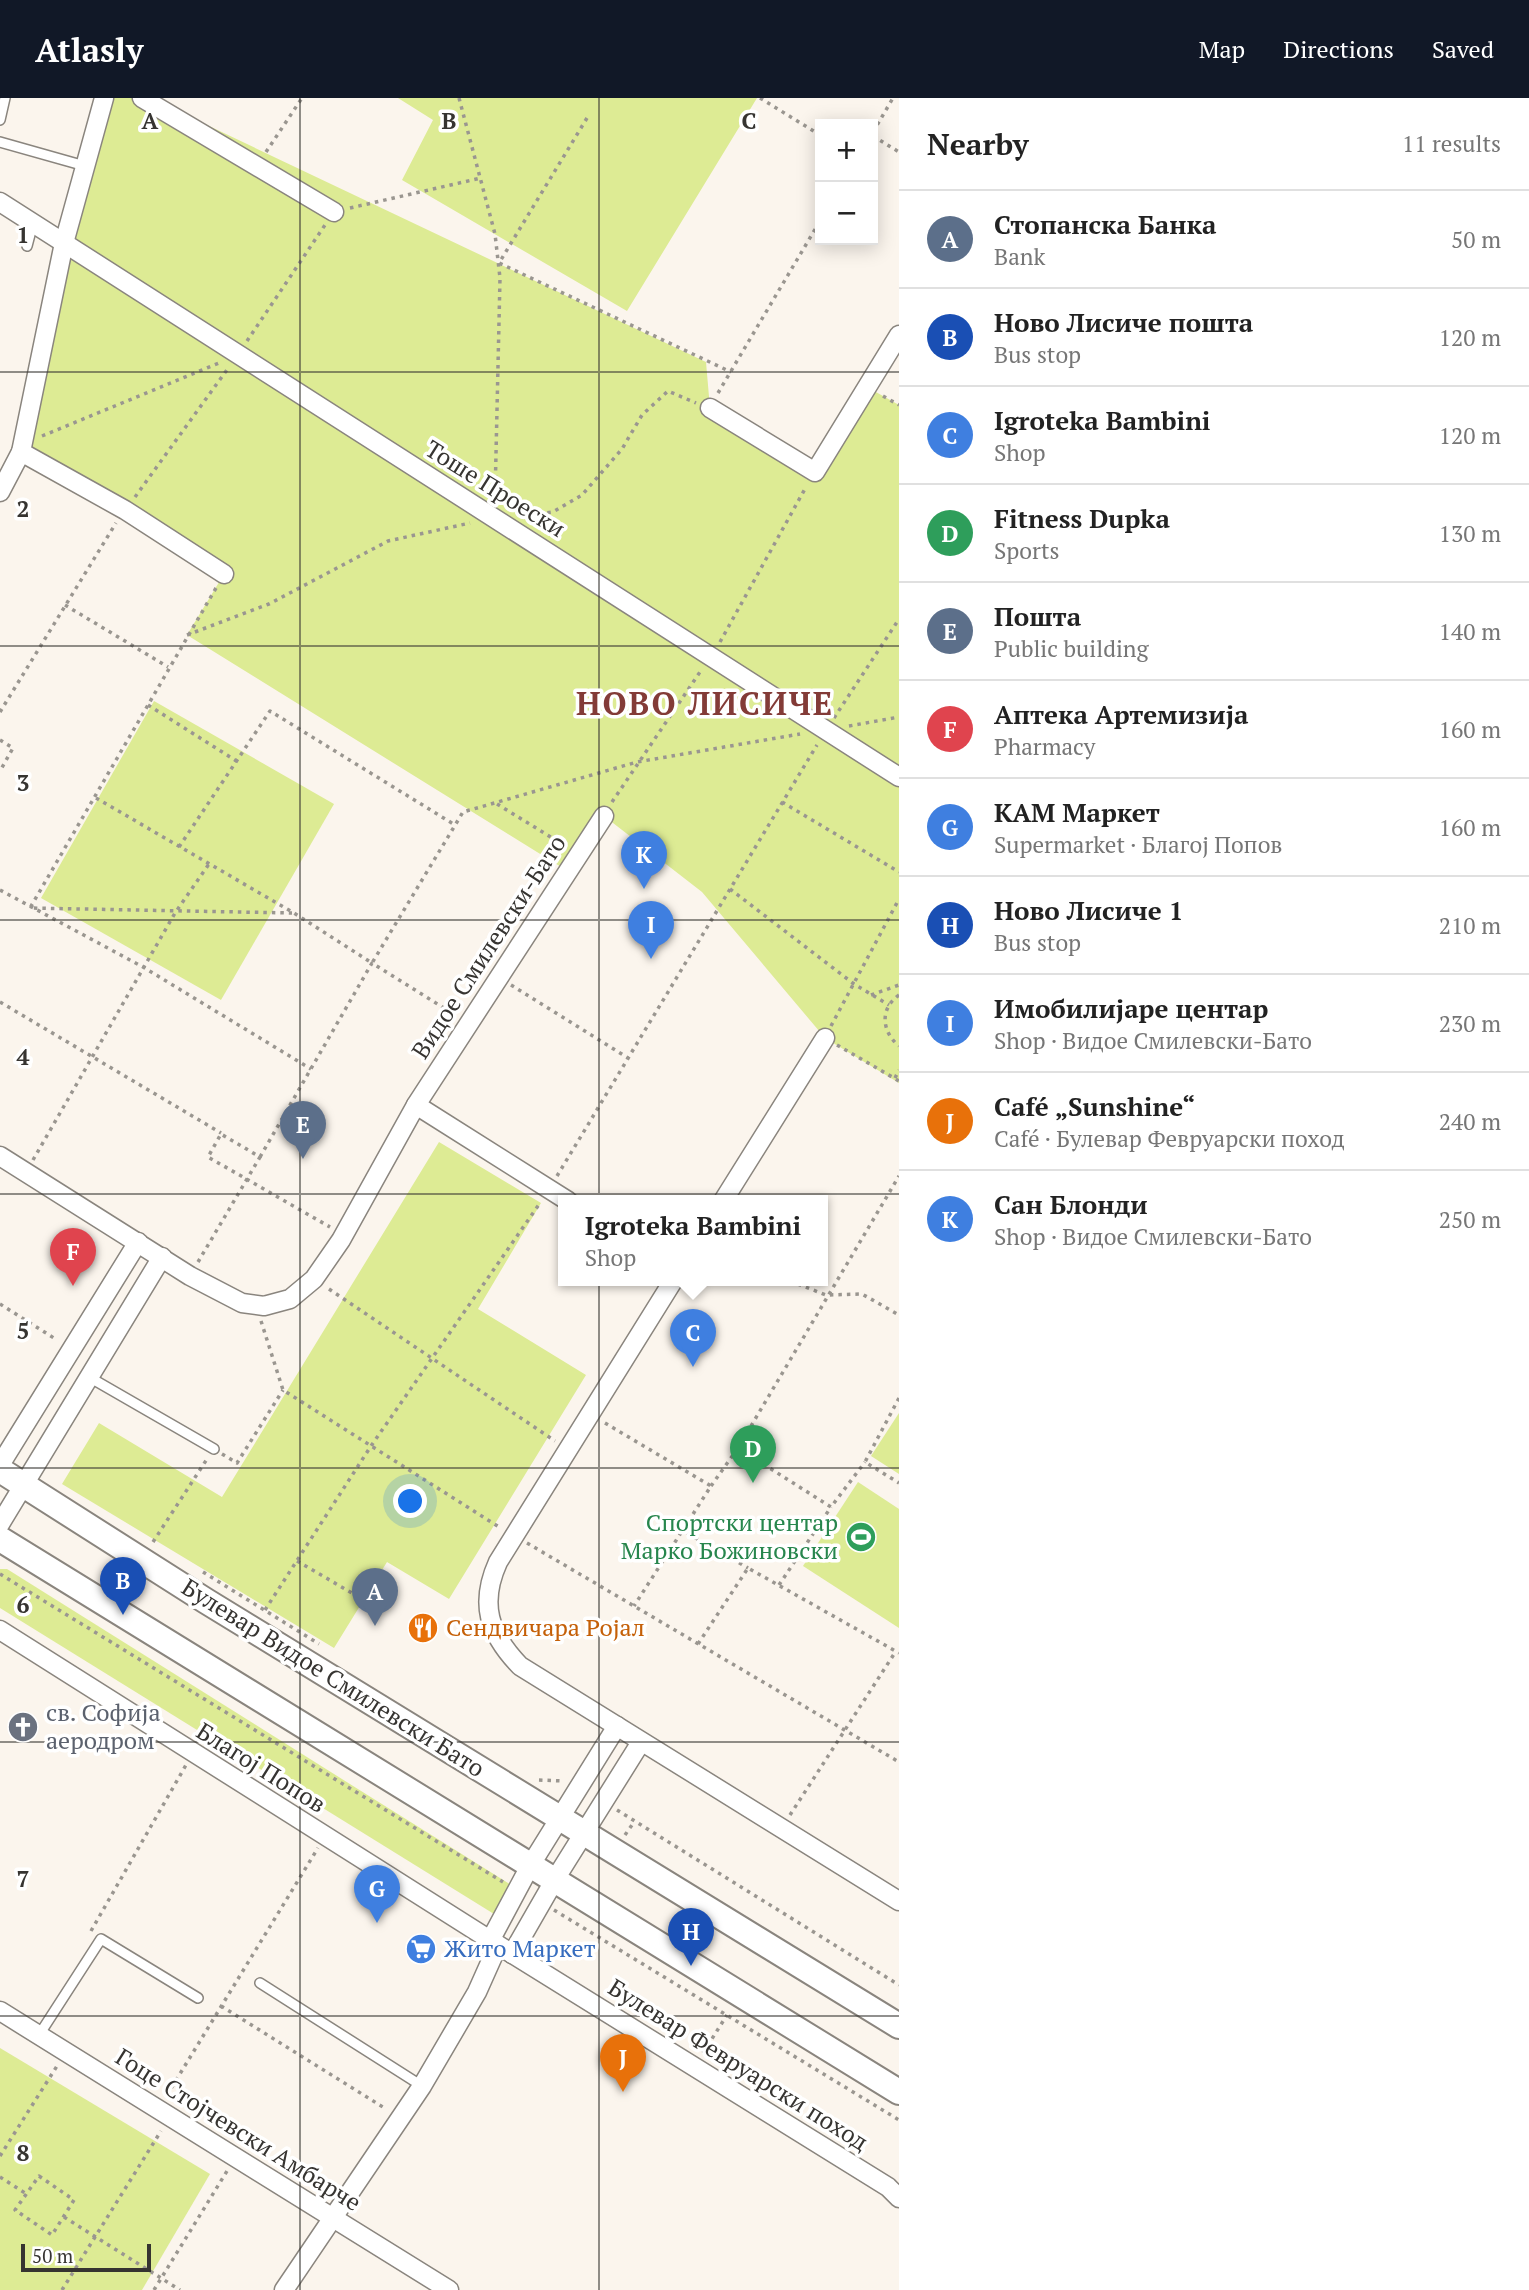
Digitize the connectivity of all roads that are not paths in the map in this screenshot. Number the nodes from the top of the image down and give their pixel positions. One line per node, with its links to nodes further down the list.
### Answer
1 (5, 98): 4 (lane)
2 (104, 98): 6 (street)
3 (142, 98): 8 (street)
4 (0, 120)
5 (0, 142): 6 (lane)
6 (85, 166): 10 (street)
7 (0, 202): 9 (street, Тоше Проески)
8 (334, 212)
9 (33, 223): 10 (street, Тоше Проески); 11 (lane)
10 (64, 243): 14 (street); 17 (street, Тоше Проески)
11 (27, 246)
12 (899, 335): 13 (street)
13 (710, 408)
14 (22, 448): 15 (street); 16 (street)
15 (0, 492)
16 (225, 574)
17 (899, 777)
18 (604, 816): 20 (street, Видое Смилевски-Бато)
19 (825, 1038): 22 (street)
20 (416, 1105): 23 (street); 25 (street, Видое Смилевски-Бато)
21 (0, 1156): 24 (street)
22 (727, 1195)
23 (558, 1197)
24 (138, 1242): 25 (street); 29 (street)
25 (162, 1257): 27 (street)
26 (670, 1286): 34 (street)
27 (89, 1377): 28 (lane); 30 (street)
28 (214, 1449)
29 (0, 1467): 30 (street, Булевар Видое Смилевски Бато)
30 (24, 1485): 31 (street); 36 (street, Булевар Видое Смилевски Бато)
31 (0, 1524)
32 (0, 1539): 38 (street)
33 (0, 1630): 41 (street, Благој Попов)
34 (617, 1726): 35 (street); 36 (street)
35 (641, 1742): 37 (street); 40 (street)
36 (560, 1818): 37 (street, Булевар Видое Смилевски Бато); 38 (street)
37 (584, 1832): 39 (street); 45 (street, Булевар Видое Смилевски Бато)
38 (530, 1866): 39 (street); 41 (street)
39 (554, 1881): 41 (street); 48 (street)
40 (899, 1901)
41 (500, 1946): 47 (street); 49 (street, Булевар Февруарски поход)
42 (260, 1983): 47 (lane)
43 (198, 1998): 46 (lane)
44 (0, 2011): 46 (street, Гоце Стојчевски Амбарче)
45 (899, 2025)
46 (38, 2035): 50 (street, Гоце Стојчевски Амбарче)
47 (422, 2086): 50 (street)
48 (899, 2092)
49 (899, 2198)
50 (334, 2217): 51 (street); 52 (street, Гоце Стојчевски Амбарче)
51 (284, 2290)
52 (449, 2290)

